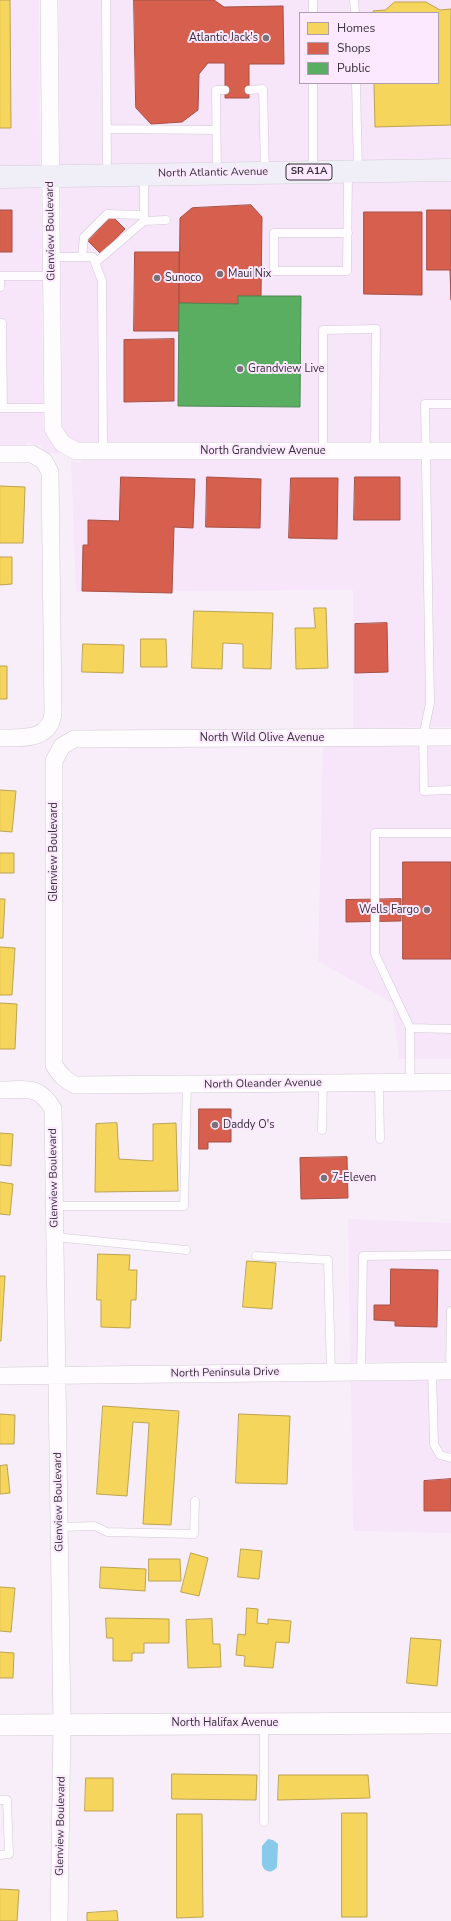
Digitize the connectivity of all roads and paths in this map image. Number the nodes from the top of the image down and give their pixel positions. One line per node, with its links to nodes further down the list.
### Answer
1 (49, 0): 21 (street, Glenview Boulevard)
2 (106, 0): 11 (lane)
3 (313, 0): 5 (lane)
4 (354, 0): 6 (lane)
5 (313, 12)
6 (355, 12)
7 (313, 84): 14 (lane)
8 (356, 84): 15 (lane)
9 (225, 90): 12 (lane)
10 (249, 90): 16 (lane)
11 (106, 129): 12 (lane); 19 (lane)
12 (216, 130): 18 (lane)
13 (451, 170): 15 (main road, North Atlantic Avenue / SR A1A)
14 (314, 172): 15 (main road, North Atlantic Avenue / SR A1A); 16 (main road, North Atlantic Avenue / SR A1A)
15 (353, 172): 24 (lane)
16 (265, 173): 18 (main road, North Atlantic Avenue / SR A1A)
17 (144, 174): 18 (main road, North Atlantic Avenue / SR A1A); 19 (main road, North Atlantic Avenue / SR A1A); 22 (lane)
18 (217, 174)
19 (107, 175): 21 (main road, North Atlantic Avenue / SR A1A)
20 (0, 176): 21 (main road, North Atlantic Avenue / SR A1A)
21 (50, 176): 25 (street, Glenview Boulevard)
22 (144, 218): 23 (lane); 26 (lane); 27 (lane)
23 (166, 220)
24 (348, 233): 24 (lane)
25 (52, 257): 26 (lane); 28 (street, Glenview Boulevard)
26 (82, 257): 27 (lane)
27 (95, 263): 35 (lane)
28 (51, 276): 29 (lane); 33 (street, Glenview Boulevard)
29 (0, 287)
30 (0, 323): 32 (lane)
31 (451, 404): 38 (lane)
32 (1, 408): 33 (lane)
33 (52, 408): 34 (street, Glenview Boulevard)
34 (76, 451): 35 (street, North Grandview Avenue)
35 (103, 451): 36 (street, North Grandview Avenue)
36 (323, 451): 37 (street, North Grandview Avenue); 37 (lane)
37 (375, 451): 38 (street, North Grandview Avenue)
38 (426, 451): 39 (street, North Grandview Avenue); 42 (lane)
39 (451, 451)
40 (0, 454): 43 (street)
41 (451, 736): 42 (street, North Wild Olive Avenue)
42 (424, 737): 44 (street, North Wild Olive Avenue); 45 (lane)
43 (0, 738)
44 (74, 739): 52 (street, Glenview Boulevard)
45 (451, 790)
46 (451, 833): 47 (lane)
47 (410, 1028): 48 (lane); 51 (lane)
48 (451, 1029)
49 (451, 1082): 51 (street, North Oleander Avenue)
50 (379, 1083): 51 (street, North Oleander Avenue); 53 (street, North Oleander Avenue); 57 (lane)
51 (410, 1083)
52 (75, 1084): 54 (street, North Oleander Avenue)
53 (323, 1084): 54 (street, North Oleander Avenue); 56 (lane)
54 (187, 1085): 58 (lane)
55 (0, 1090): 58 (street, Glenview Boulevard)
56 (322, 1130)
57 (380, 1139)
58 (54, 1206): 59 (street, Glenview Boulevard)
59 (54, 1236): 60 (lane); 68 (street, Glenview Boulevard)
60 (186, 1250)
61 (451, 1255): 67 (lane)
62 (256, 1256): 66 (lane)
63 (451, 1311): 65 (lane)
64 (432, 1371): 65 (street, North Peninsula Drive); 67 (street, North Peninsula Drive); 70 (lane)
65 (450, 1371)
66 (331, 1372): 67 (street, North Peninsula Drive); 68 (street, North Peninsula Drive)
67 (361, 1372)
68 (57, 1375): 69 (street, North Peninsula Drive); 72 (street, Glenview Boulevard)
69 (0, 1376)
70 (451, 1458)
71 (195, 1501): 72 (lane)
72 (59, 1527): 75 (street, Glenview Boulevard)
73 (451, 1722): 74 (street, North Halifax Avenue)
74 (264, 1723): 75 (street, North Halifax Avenue); 78 (lane)
75 (62, 1724): 76 (street, North Halifax Avenue); 80 (street, Glenview Boulevard)
76 (0, 1725)
77 (0, 1800): 79 (lane)
78 (264, 1822)
79 (0, 1855)
80 (59, 1921)

